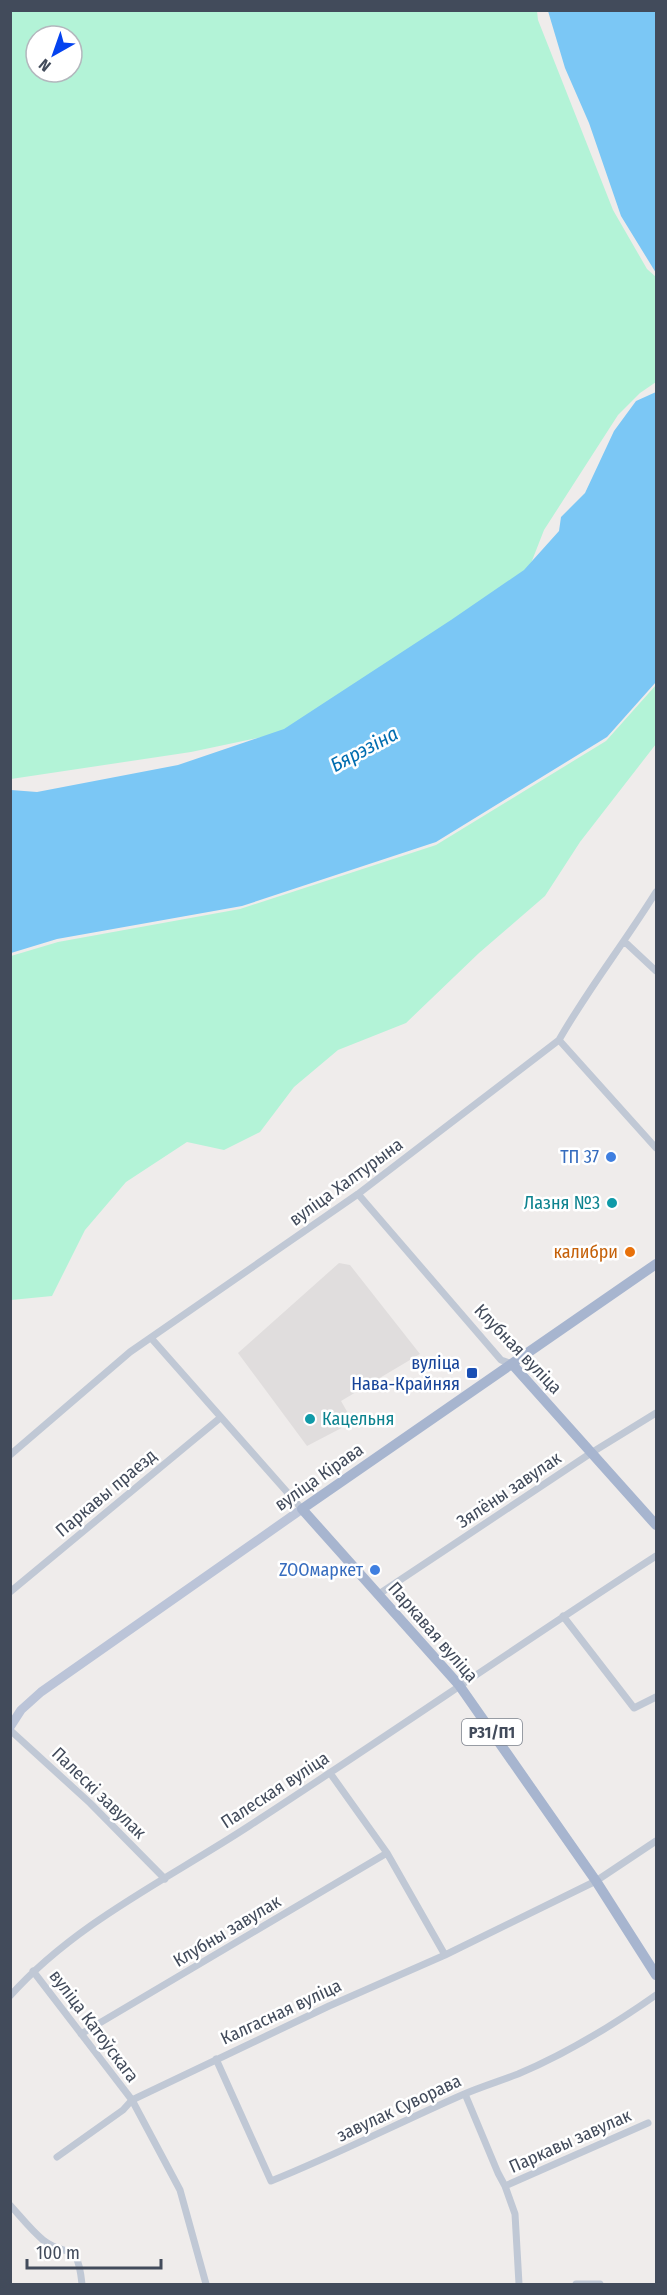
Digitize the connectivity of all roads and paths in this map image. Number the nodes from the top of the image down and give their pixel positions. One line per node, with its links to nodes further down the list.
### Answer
1 (657, 892): 2 (street, вуліца Халтурына)
2 (625, 942): 3 (street); 4 (street, вуліца Халтурына)
3 (657, 971)
4 (560, 1040): 5 (street); 6 (street, вуліца Халтурына)
5 (657, 1148)
6 (358, 1194): 8 (street, вуліца Халтурына); 9 (street, Клубная вуліца)
7 (657, 1264): 9 (main road, вуліца Кірава)
8 (151, 1338): 11 (street, Паркавая вуліца); 13 (street, вуліца Халтурына)
9 (512, 1364): 12 (main road, Клубная вуліца); 14 (main road, вуліца Кірава)
10 (657, 1413): 12 (street, Зялёны завулак)
11 (220, 1418): 14 (street, Паркавая вуліца); 17 (street, Паркавы праезд)
12 (591, 1453): 15 (main road, Клубная вуліца); 18 (street, Зялёны завулак)
13 (10, 1455)
14 (302, 1509): 18 (main road, Паркавая вуліца / Р31/П1); 22 (main road, вуліца Кірава)
15 (657, 1525)
16 (657, 1556): 19 (street, Палеская вуліца)
17 (10, 1592)
18 (379, 1594): 20 (main road, Паркавая вуліца / Р31/П1)
19 (562, 1616): 20 (street, Палеская вуліца); 21 (street)
20 (459, 1685): 23 (street, Палеская вуліца); 27 (main road, Паркавая вуліца / Р31/П1)
21 (657, 1698)
22 (10, 1729): 26 (street, Палескі завулак)
23 (330, 1773): 25 (street); 26 (street, Палеская вуліца)
24 (657, 1841): 27 (street, Калгасная вуліца)
25 (387, 1853): 28 (street); 33 (street, Клубны завулак)
26 (165, 1879): 29 (street, Палеская вуліца)
27 (596, 1881): 28 (street, Калгасная вуліца); 30 (main road, Паркавая вуліца / Р31/П1)
28 (445, 1955): 34 (street, Калгасная вуліца)
29 (33, 1971): 32 (street, Палеская вуліца); 33 (street, вуліца Катоўскага)
30 (657, 1975)
31 (657, 1995): 35 (street, завулак Суворава)
32 (10, 1996)
33 (81, 2034): 36 (street, вуліца Катоўскага)
34 (216, 2059): 35 (street, завулак Суворава); 36 (street, Калгасная вуліца)
35 (465, 2094): 39 (street, Паркавы завулак)
36 (132, 2100): 38 (street, вуліца Катоўскага); 42 (street, вуліца Катоўскага)
37 (648, 2123): 39 (street, Паркавы завулак)
38 (57, 2157)
39 (505, 2186): 43 (street, Паркавы завулак)
40 (10, 2205): 41 (street)
41 (82, 2284)
42 (206, 2284)
43 (519, 2284)
44 (576, 2284): 45 (street)
45 (600, 2284)

